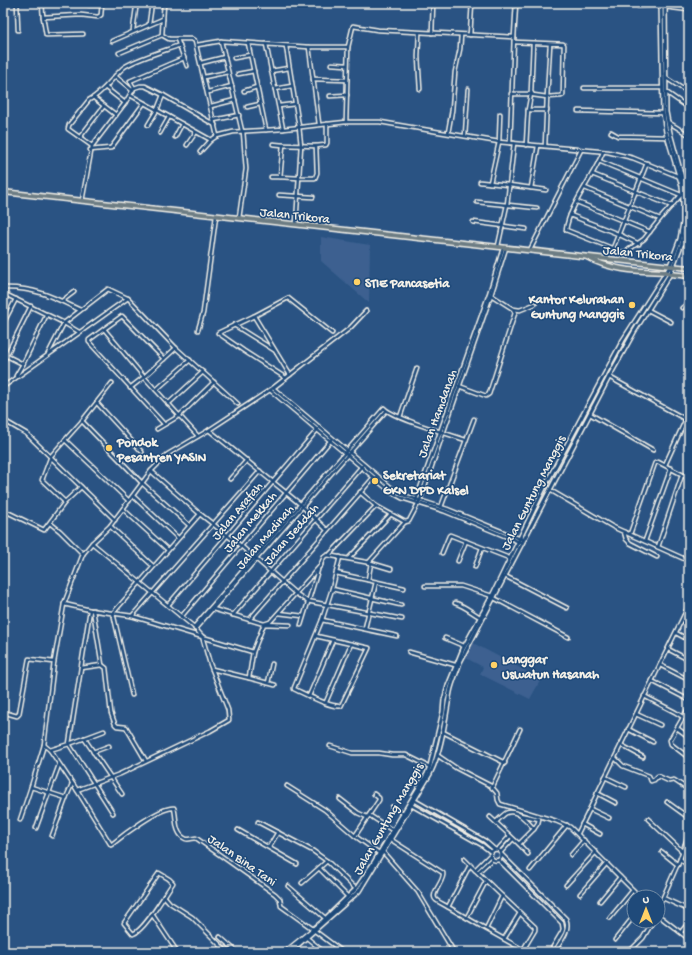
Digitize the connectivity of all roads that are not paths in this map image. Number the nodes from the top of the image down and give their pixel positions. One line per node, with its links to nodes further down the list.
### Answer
1 (17, 3): 17 (street)
2 (42, 3): 14 (street)
3 (89, 3): 10 (street)
4 (152, 3): 16 (street)
5 (164, 3): 15 (street)
6 (433, 3): 20 (street)
7 (472, 3): 23 (street)
8 (516, 3): 25 (street)
9 (636, 3): 11 (street)
10 (102, 4): 14 (street)
11 (663, 4): 13 (street); 28 (street, Jalan Guntung Manggis)
12 (136, 8): 18 (street)
13 (689, 10)
14 (43, 17): 21 (street)
15 (163, 19): 16 (street); 24 (street)
16 (149, 24): 18 (street)
17 (18, 30)
18 (133, 31): 27 (street)
19 (419, 32): 20 (street); 39 (street); 67 (street)
20 (432, 33): 22 (street)
21 (83, 34)
22 (462, 35): 23 (street); 115 (street)
23 (470, 35): 25 (street)
24 (162, 36): 26 (street); 40 (street)
25 (514, 37): 30 (street)
26 (177, 38): 35 (street); 36 (street)
27 (112, 40)
28 (663, 40): 57 (street, Jalan Guntung Manggis); 65 (street, Jalan Guntung Manggis)
29 (222, 41): 31 (street); 36 (street); 42 (street)
30 (514, 42): 32 (street); 73 (street)
31 (248, 43): 33 (street); 41 (street)
32 (533, 43): 34 (street); 74 (street)
33 (266, 44): 37 (street); 51 (street)
34 (550, 44): 79 (street); 79 (street)
35 (180, 45): 43 (street); 54 (street)
36 (197, 45): 45 (street)
37 (286, 46): 38 (street); 49 (street)
38 (309, 47): 39 (street); 56 (street)
39 (348, 47): 47 (street)
40 (119, 53)
41 (250, 54): 44 (street); 50 (street)
42 (225, 57): 45 (street); 52 (street)
43 (184, 58): 48 (street); 66 (street)
44 (234, 58)
45 (201, 63): 55 (street)
46 (331, 64): 47 (street)
47 (347, 65): 58 (street)
48 (187, 66)
49 (290, 68): 51 (street); 60 (street)
50 (254, 71): 53 (street); 61 (street)
51 (271, 71): 63 (street)
52 (228, 72): 55 (street); 59 (street)
53 (238, 74)
54 (115, 76): 62 (street); 66 (street)
55 (204, 77): 70 (street)
56 (313, 78): 58 (street); 104 (street)
57 (666, 78): 71 (street, Jalan Guntung Manggis); 72 (street)
58 (347, 80): 77 (street)
59 (232, 86): 70 (street); 81 (street)
60 (292, 86): 63 (street); 85 (street)
61 (257, 87): 69 (street); 84 (street)
62 (106, 88): 80 (street); 83 (street)
63 (275, 88): 88 (street)
64 (584, 88): 65 (street)
65 (662, 88): 95 (street, Jalan Guntung Manggis)
66 (133, 89): 75 (street); 76 (street)
67 (420, 89)
68 (468, 89): 118 (street)
69 (244, 91)
70 (208, 92): 87 (street)
71 (666, 92): 90 (street); 102 (street, Jalan Guntung Manggis)
72 (689, 93)
73 (511, 94): 74 (street); 124 (street)
74 (531, 94): 79 (street); 92 (street)
75 (130, 95): 82 (street); 83 (street)
76 (162, 95): 91 (street); 107 (street)
77 (347, 95): 78 (street); 101 (street)
78 (330, 96)
79 (547, 97): 93 (street)
80 (94, 98): 86 (street); 119 (street)
81 (235, 100): 87 (street); 96 (street)
82 (144, 103): 91 (street); 135 (street)
83 (125, 104): 98 (street)
84 (260, 104): 89 (street); 110 (street)
85 (295, 104): 88 (street); 108 (street)
86 (104, 106): 98 (street); 119 (street)
87 (211, 106): 100 (street)
88 (279, 106): 109 (street)
89 (247, 107)
90 (689, 108)
91 (157, 110): 99 (street); 106 (street)
92 (528, 110): 93 (street); 130 (street)
93 (547, 110): 134 (street)
94 (578, 111): 95 (street)
95 (663, 113): 121 (street, Jalan Guntung Manggis)
96 (239, 114): 100 (street); 111 (street)
97 (500, 114): 123 (street)
98 (116, 115): 131 (street)
99 (169, 117): 103 (street); 112 (street)
100 (214, 120): 107 (street)
101 (346, 122): 105 (street); 115 (street)
102 (668, 122): 116 (street); 144 (street, Jalan Guntung Manggis)
103 (182, 124): 113 (street); 120 (street)
104 (319, 124): 105 (street); 108 (street)
105 (327, 124): 132 (street)
106 (148, 125)
107 (215, 125): 117 (street)
108 (300, 127): 109 (street); 129 (street)
109 (283, 129): 110 (street)
110 (266, 130): 111 (street)
111 (243, 131): 117 (street); 168 (street)
112 (160, 132)
113 (196, 132): 122 (street); 127 (street)
114 (611, 132): 121 (street)
115 (448, 134): 118 (street)
116 (689, 135)
117 (218, 136): 122 (street)
118 (465, 136): 123 (street)
119 (80, 137): 131 (street)
120 (175, 137)
121 (668, 137): 144 (street, Jalan Guntung Manggis)
122 (211, 140): 137 (street)
123 (499, 142): 124 (street); 148 (street)
124 (510, 143): 125 (street)
125 (514, 143): 130 (street); 149 (street, Jalan Hamdanah)
126 (273, 144): 128 (street)
127 (187, 145)
128 (283, 145): 129 (street); 143 (street)
129 (301, 145): 132 (street); 145 (street)
130 (526, 145): 133 (street)
131 (92, 146): 135 (street)
132 (316, 146): 145 (street)
133 (538, 146): 134 (street); 150 (street)
134 (546, 146): 136 (street)
135 (90, 150): 159 (street)
136 (581, 150): 138 (street); 182 (street)
137 (200, 152)
138 (602, 152): 139 (street); 140 (street)
139 (599, 161): 141 (street); 146 (street)
140 (647, 163): 144 (street); 146 (street)
141 (592, 174): 151 (street); 154 (street)
142 (271, 177): 143 (street)
143 (280, 177): 145 (street)
144 (680, 177): 155 (street, Jalan Guntung Manggis)
145 (299, 178): 157 (street)
146 (642, 178): 154 (street); 155 (street)
147 (480, 182): 148 (street)
148 (490, 183): 149 (street)
149 (509, 184): 150 (street); 162 (street, Jalan Hamdanah)
150 (531, 188): 152 (street)
151 (585, 188): 161 (street); 163 (street)
152 (546, 190)
153 (3, 192): 159 (main road, Jalan Trikora)
154 (635, 192): 163 (street); 164 (street)
155 (685, 192): 164 (street); 177 (street, Jalan Guntung Manggis); 186 (street, Jalan Guntung Manggis)
156 (279, 195): 157 (street)
157 (298, 196): 158 (street); 172 (street)
158 (313, 197)
159 (82, 201): 166 (main road, Jalan Trikora)
160 (477, 202): 162 (street)
161 (577, 202): 167 (street); 170 (street)
162 (507, 205): 165 (street); 173 (street, Jalan Hamdanah)
163 (629, 206): 169 (street); 170 (street)
164 (672, 207): 169 (street)
165 (537, 208)
166 (216, 215): 168 (main road, Jalan Trikora); 212 (street)
167 (570, 215): 176 (street); 181 (street)
168 (239, 218): 172 (main road, Jalan Trikora)
169 (660, 219): 175 (street)
170 (624, 220): 175 (street); 176 (street)
171 (473, 222): 173 (street)
172 (296, 224): 180 (main road, Jalan Trikora)
173 (502, 225): 174 (street); 180 (street, Jalan Hamdanah)
174 (526, 229)
175 (650, 232): 178 (street)
176 (618, 234): 178 (street); 181 (street)
177 (682, 243): 179 (street); 186 (street, Jalan Guntung Manggis)
178 (639, 244): 181 (street)
179 (689, 244)
180 (502, 247): 182 (main road, Jalan Trikora); 193 (street, Jalan Hamdanah)
181 (613, 248)
182 (530, 250): 183 (main road, Jalan Trikora)
183 (585, 256): 184 (main road, Jalan Trikora); 185 (main road, Jalan Trikora)
184 (601, 258): 185 (main road); 186 (main road, Jalan Trikora)
185 (600, 264): 188 (main road, Jalan Trikora)
186 (672, 265): 187 (main road, Jalan Trikora); 188 (street, Jalan Guntung Manggis)
187 (689, 268)
188 (668, 273): 189 (main road, Jalan Trikora); 203 (street, Jalan Guntung Manggis); 262 (street, Jalan Guntung Manggis)
189 (689, 276)
190 (3, 288): 196 (street)
191 (3, 292): 195 (street)
192 (74, 292): 196 (street)
193 (490, 295): 201 (street); 233 (street, Jalan Hamdanah); 254 (street, Jalan Hamdanah)
194 (127, 298): 202 (street); 213 (street); 215 (street)
195 (16, 299): 199 (street); 209 (street)
196 (62, 301): 202 (street)
197 (689, 302): 200 (street)
198 (535, 304): 201 (street)
199 (31, 306): 205 (street); 218 (street)
200 (682, 308)
201 (513, 309): 233 (street)
202 (80, 310): 207 (street)
203 (648, 310): 208 (street); 228 (street, Jalan Guntung Manggis)
204 (366, 311): 226 (street)
205 (47, 314): 207 (street); 223 (street)
206 (254, 316): 210 (street); 214 (street); 216 (street)
207 (64, 322): 213 (street); 219 (street)
208 (671, 322)
209 (3, 324)
210 (234, 325): 216 (street); 230 (street)
211 (104, 329): 220 (street); 227 (street); 235 (street)
212 (198, 330)
213 (79, 332): 219 (street)
214 (332, 334)
215 (176, 348): 220 (street); 221 (street)
216 (275, 350): 226 (street)
217 (3, 354): 218 (street)
218 (6, 356): 222 (street); 223 (street)
219 (47, 356): 229 (street)
220 (164, 359): 227 (street)
221 (190, 360): 225 (street); 237 (street)
222 (3, 362)
223 (23, 364): 229 (street)
224 (417, 368): 244 (street)
225 (203, 372): 231 (street); 239 (street)
226 (290, 375): 230 (street)
227 (144, 376): 235 (street); 237 (street)
228 (609, 377): 242 (street, Jalan Guntung Manggis); 266 (street)
229 (14, 378): 234 (street)
230 (286, 378): 236 (street)
231 (214, 382): 240 (street); 243 (street)
232 (112, 383): 238 (street)
233 (459, 386): 254 (street, Jalan Hamdanah)
234 (3, 387)
235 (130, 388): 248 (street)
236 (272, 389): 249 (street); 252 (street)
237 (156, 390): 239 (street)
238 (97, 403): 247 (street); 260 (street)
239 (168, 404): 243 (street)
240 (238, 404)
241 (386, 411): 244 (street); 250 (street); 253 (street)
242 (590, 414): 259 (street); 264 (street, Jalan Guntung Manggis)
243 (179, 416): 248 (street); 255 (street)
244 (400, 417): 254 (street)
245 (474, 419): 258 (street)
246 (3, 420): 263 (street)
247 (82, 421): 257 (street); 276 (street)
248 (164, 424): 251 (street)
249 (319, 428): 256 (street); 275 (street, Jalan Arafah)
250 (366, 428): 253 (street); 261 (street)
251 (157, 429)
252 (209, 430): 255 (street); 265 (street)
253 (369, 430): 261 (street)
254 (441, 432): 258 (street); 283 (street, Jalan Hamdanah)
255 (198, 436): 269 (street)
256 (331, 439): 261 (street); 279 (street, Jalan Mekkah)
257 (65, 440): 263 (street); 282 (street)
258 (466, 440): 287 (street)
259 (653, 450)
260 (142, 452)
261 (347, 453): 267 (street); 285 (street, Jalan Madinah)
262 (563, 455): 264 (street); 305 (street, Jalan Guntung Manggis)
263 (51, 456): 277 (street); 284 (street)
264 (567, 457): 278 (street, Jalan Guntung Manggis)
265 (247, 460): 270 (street); 274 (street)
266 (665, 465): 268 (street); 301 (street)
267 (362, 466): 272 (street); 292 (street, Jalan Jeddah)
268 (671, 468): 271 (street); 306 (street)
269 (151, 471): 276 (street); 290 (street)
270 (260, 471): 275 (street); 296 (street)
271 (682, 475): 273 (street); 309 (street)
272 (374, 476): 280 (street); 283 (street)
273 (689, 478)
274 (230, 479)
275 (272, 482): 279 (street); 302 (street, Jalan Arafah)
276 (142, 483): 281 (street); 297 (street)
277 (81, 487): 284 (street); 293 (street)
278 (550, 490): 300 (street); 305 (street, Jalan Guntung Manggis)
279 (286, 492): 285 (street); 308 (street, Jalan Mekkah)
280 (360, 492): 286 (street); 299 (street)
281 (133, 496): 282 (street); 303 (street)
282 (129, 501): 288 (street)
283 (418, 501): 287 (street); 294 (street, Jalan Hamdanah); 305 (street)
284 (64, 502): 295 (street)
285 (301, 505): 292 (street); 317 (street, Jalan Madinah)
286 (376, 506): 291 (street); 314 (street)
287 (441, 507): 305 (street)
288 (123, 509): 293 (street); 311 (street)
289 (3, 510): 295 (street)
290 (200, 514): 296 (street); 297 (street)
291 (390, 515): 294 (street); 319 (street)
292 (316, 519): 299 (street); 327 (street, Jalan Jeddah)
293 (115, 520): 298 (street)
294 (405, 522): 322 (street, Jalan Hamdanah)
295 (50, 523): 313 (street)
296 (214, 524): 302 (street); 337 (street)
297 (190, 525): 303 (street)
298 (110, 526): 307 (street); 324 (street)
299 (327, 530): 331 (street)
300 (624, 532): 301 (street); 316 (street)
301 (630, 534): 306 (street)
302 (227, 536): 308 (street); 344 (street, Jalan Arafah)
303 (178, 538): 311 (street)
304 (466, 541): 310 (street); 312 (street); 320 (street)
305 (521, 541): 318 (street, Jalan Guntung Manggis); 329 (street, Jalan Guntung Manggis)
306 (645, 541): 309 (street)
307 (92, 543): 313 (street); 333 (street)
308 (241, 546): 317 (street); 358 (street, Jalan Mekkah)
309 (658, 547): 321 (street)
310 (482, 548): 318 (street); 325 (street)
311 (168, 550): 324 (street)
312 (442, 553)
313 (83, 554): 343 (street)
314 (329, 555): 315 (street); 323 (street)
315 (340, 557): 319 (street); 328 (street)
316 (657, 557)
317 (255, 558): 327 (street); 349 (street, Jalan Madinah)
318 (509, 558): 339 (street, Jalan Guntung Manggis)
319 (349, 559): 322 (street)
320 (458, 561)
321 (689, 561)
322 (370, 563): 326 (street); 330 (street)
323 (321, 564): 338 (street); 341 (street)
324 (153, 566): 333 (street)
325 (475, 567)
326 (391, 569)
327 (270, 572): 331 (street); 354 (street, Jalan Jeddah)
328 (336, 573): 330 (street); 336 (street)
329 (506, 576): 339 (street, Jalan Guntung Manggis); 348 (street)
330 (368, 580): 332 (street)
331 (282, 582): 338 (street); 362 (street)
332 (376, 582): 335 (street); 340 (street)
333 (139, 583): 337 (street); 351 (street)
334 (425, 586): 339 (street)
335 (404, 588)
336 (332, 589): 340 (street); 345 (street)
337 (152, 593): 344 (street); 355 (street)
338 (295, 593): 341 (street); 352 (street)
339 (493, 597): 359 (street, Jalan Guntung Manggis); 373 (street); 410 (street, Jalan Guntung Manggis)
340 (373, 598): 346 (street); 353 (street)
341 (307, 601): 345 (street); 356 (street)
342 (456, 603): 359 (street)
343 (64, 604): 350 (street); 383 (street)
344 (168, 605): 358 (street)
345 (327, 605): 353 (street); 363 (street)
346 (401, 605)
347 (689, 605): 357 (street)
348 (567, 608)
349 (212, 609): 354 (street); 367 (street, Jalan Madinah)
350 (91, 610): 351 (street); 385 (street); 388 (street)
351 (113, 613): 355 (street); 395 (street)
352 (279, 613): 356 (street); 364 (street)
353 (370, 613): 360 (street); 368 (street)
354 (233, 615): 362 (street)
355 (132, 616): 370 (street)
356 (303, 616): 366 (street)
357 (684, 616): 361 (street); 369 (street)
358 (181, 617): 367 (street)
359 (480, 617): 378 (street, Jalan Guntung Manggis)
360 (402, 619)
361 (689, 619)
362 (249, 620): 364 (street)
363 (322, 620): 368 (street); 371 (street)
364 (264, 624): 365 (street); 380 (street)
365 (290, 625)
366 (301, 625)
367 (195, 628): 370 (street)
368 (366, 628): 372 (street)
369 (676, 633): 376 (street); 379 (street)
370 (202, 636): 380 (street); 389 (street)
371 (316, 636): 375 (street); 396 (street)
372 (397, 636)
373 (568, 637)
374 (445, 638): 378 (street)
375 (333, 640): 377 (street); 396 (street)
376 (689, 640)
377 (351, 644): 399 (street); 399 (street)
378 (464, 646): 386 (street, Jalan Guntung Manggis)
379 (668, 648): 382 (street); 387 (street)
380 (253, 652): 390 (street)
381 (409, 652): 386 (street)
382 (689, 660)
383 (54, 662): 401 (street); 415 (street)
384 (272, 664): 393 (street)
385 (102, 665): 388 (street); 425 (street)
386 (455, 665): 428 (street, Jalan Guntung Manggis)
387 (660, 665): 391 (street); 392 (street)
388 (81, 668): 414 (street)
389 (212, 669): 390 (street); 425 (street)
390 (249, 678): 393 (street)
391 (689, 680)
392 (652, 681): 397 (street); 398 (street)
393 (268, 683): 394 (street)
394 (275, 685)
395 (132, 695)
396 (309, 696): 399 (street)
397 (644, 696): 402 (street); 403 (street)
398 (689, 700)
399 (326, 702)
400 (689, 707): 403 (street)
401 (3, 712)
402 (636, 714): 405 (street); 408 (street)
403 (683, 717): 404 (street); 406 (street)
404 (689, 722)
405 (660, 725)
406 (677, 728): 411 (street); 424 (street)
407 (520, 729): 426 (street)
408 (628, 729): 413 (street); 416 (street)
409 (104, 731): 412 (street)
410 (443, 732): 421 (street, Jalan Guntung Manggis); 426 (street)
411 (689, 737)
412 (84, 738): 414 (street); 420 (street)
413 (653, 742)
414 (69, 744): 419 (street); 432 (street)
415 (44, 745): 419 (street); 434 (street)
416 (621, 745): 422 (street); 423 (street)
417 (109, 746): 420 (street)
418 (330, 746): 428 (street)
419 (50, 750): 427 (street)
420 (93, 752): 430 (street)
421 (437, 755): 436 (street); 445 (street, Jalan Guntung Manggis)
422 (643, 757)
423 (615, 758): 429 (street); 438 (street)
424 (689, 758)
425 (146, 761): 430 (street)
426 (505, 763): 436 (street)
427 (59, 764): 431 (street); 439 (street)
428 (430, 767): 452 (street, Jalan Guntung Manggis)
429 (605, 777): 435 (street); 440 (street)
430 (111, 778): 432 (street); 441 (street)
431 (72, 784): 437 (street); 443 (street)
432 (94, 784): 437 (street); 451 (street)
433 (287, 786): 473 (street)
434 (31, 787): 439 (street); 459 (street)
435 (626, 787)
436 (492, 788): 463 (street)
437 (77, 790): 532 (street, Jalan Bina Tani)
438 (689, 790)
439 (48, 792): 443 (street); 464 (street)
440 (597, 793): 447 (street); 450 (street)
441 (122, 794)
442 (374, 794): 454 (street)
443 (66, 798): 472 (street)
444 (340, 799): 454 (street)
445 (414, 800): 448 (street, Jalan Guntung Manggis); 482 (street)
446 (666, 802): 457 (street)
447 (616, 803)
448 (411, 805): 475 (street, Jalan Guntung Manggis); 488 (street)
449 (392, 807): 452 (street)
450 (590, 809): 456 (street); 462 (street)
451 (113, 812)
452 (403, 813): 467 (street, Jalan Guntung Manggis)
453 (520, 815): 461 (street); 465 (street); 465 (street)
454 (368, 816): 467 (street); 473 (street)
455 (490, 817): 461 (street)
456 (608, 818)
457 (689, 818)
458 (648, 819): 487 (street)
459 (20, 820)
460 (258, 822): 468 (street)
461 (496, 822): 474 (street)
462 (582, 824): 469 (street); 471 (street)
463 (567, 825): 469 (street); 503 (street)
464 (36, 828)
465 (534, 828): 478 (street)
466 (238, 830): 480 (street)
467 (392, 830): 484 (street, Jalan Guntung Manggis)
468 (278, 832): 480 (street); 496 (street)
469 (578, 833): 477 (street)
470 (689, 833): 479 (street)
471 (600, 834)
472 (52, 836)
473 (355, 836): 484 (street)
474 (510, 836): 476 (street); 483 (street)
475 (390, 839): 484 (street, Jalan Guntung Manggis); 520 (street)
476 (513, 839): 478 (street); 489 (street)
477 (584, 840): 485 (street); 491 (street)
478 (519, 844): 490 (street)
479 (685, 844): 481 (street); 487 (street)
480 (269, 847): 498 (street)
481 (689, 848)
482 (494, 849): 483 (street); 488 (street)
483 (498, 849): 489 (street)
484 (381, 852): 510 (street, Jalan Guntung Manggis); 532 (street, Jalan Guntung Manggis); 549 (street)
485 (596, 852): 497 (street); 508 (street)
486 (662, 852): 500 (street)
487 (683, 852): 494 (street)
488 (491, 854): 493 (street); 504 (street)
489 (502, 854): 495 (street); 540 (street)
490 (528, 854)
491 (571, 855)
492 (464, 859): 499 (street)
493 (492, 859): 495 (street); 504 (street)
494 (680, 859): 500 (street); 501 (street)
495 (499, 860): 538 (street)
496 (327, 861): 502 (street); 510 (street)
497 (607, 863): 505 (street); 513 (street)
498 (297, 864)
499 (470, 865): 504 (street); 520 (street)
500 (678, 865): 512 (street)
501 (689, 866)
502 (319, 868): 507 (street); 515 (street)
503 (530, 870)
504 (476, 871): 506 (street)
505 (620, 877): 511 (street); 519 (street)
506 (486, 881): 516 (street); 524 (street)
507 (302, 883)
508 (566, 885)
509 (288, 886): 525 (street)
510 (356, 889): 515 (street, Jalan Guntung Manggis)
511 (632, 889)
512 (666, 891)
513 (580, 894)
514 (164, 896): 523 (street); 523 (street); 543 (street)
515 (348, 896): 525 (street, Jalan Guntung Manggis)
516 (502, 896): 522 (street); 530 (street)
517 (626, 899): 526 (street)
518 (666, 899): 521 (street)
519 (600, 902)
520 (448, 907): 524 (street)
521 (689, 910)
522 (520, 913): 536 (street); 542 (street)
523 (152, 914): 541 (street)
524 (467, 917): 530 (street)
525 (325, 918): 532 (street, Jalan Guntung Manggis)
526 (610, 918)
527 (666, 921): 533 (street)
528 (689, 922): 533 (street)
529 (626, 926): 539 (street)
530 (486, 929): 536 (street)
531 (648, 929): 553 (street)
532 (314, 930): 535 (street, Jalan Guntung Manggis); 545 (street, Jalan Guntung Manggis); 548 (street)
533 (681, 932): 537 (street)
534 (220, 937): 544 (street)
535 (307, 938): 546 (street, Jalan Guntung Manggis); 547 (street)
536 (504, 939): 542 (street)
537 (689, 939)
538 (557, 940): 540 (street); 551 (street)
539 (615, 940)
540 (560, 942): 552 (street)
541 (176, 950)
542 (524, 950): 550 (street)
543 (227, 952)
544 (237, 952)
545 (285, 952)
546 (290, 952)
547 (324, 952)
548 (343, 952)
549 (454, 952)
550 (527, 952)
551 (550, 952)
552 (554, 952)
553 (629, 952)

